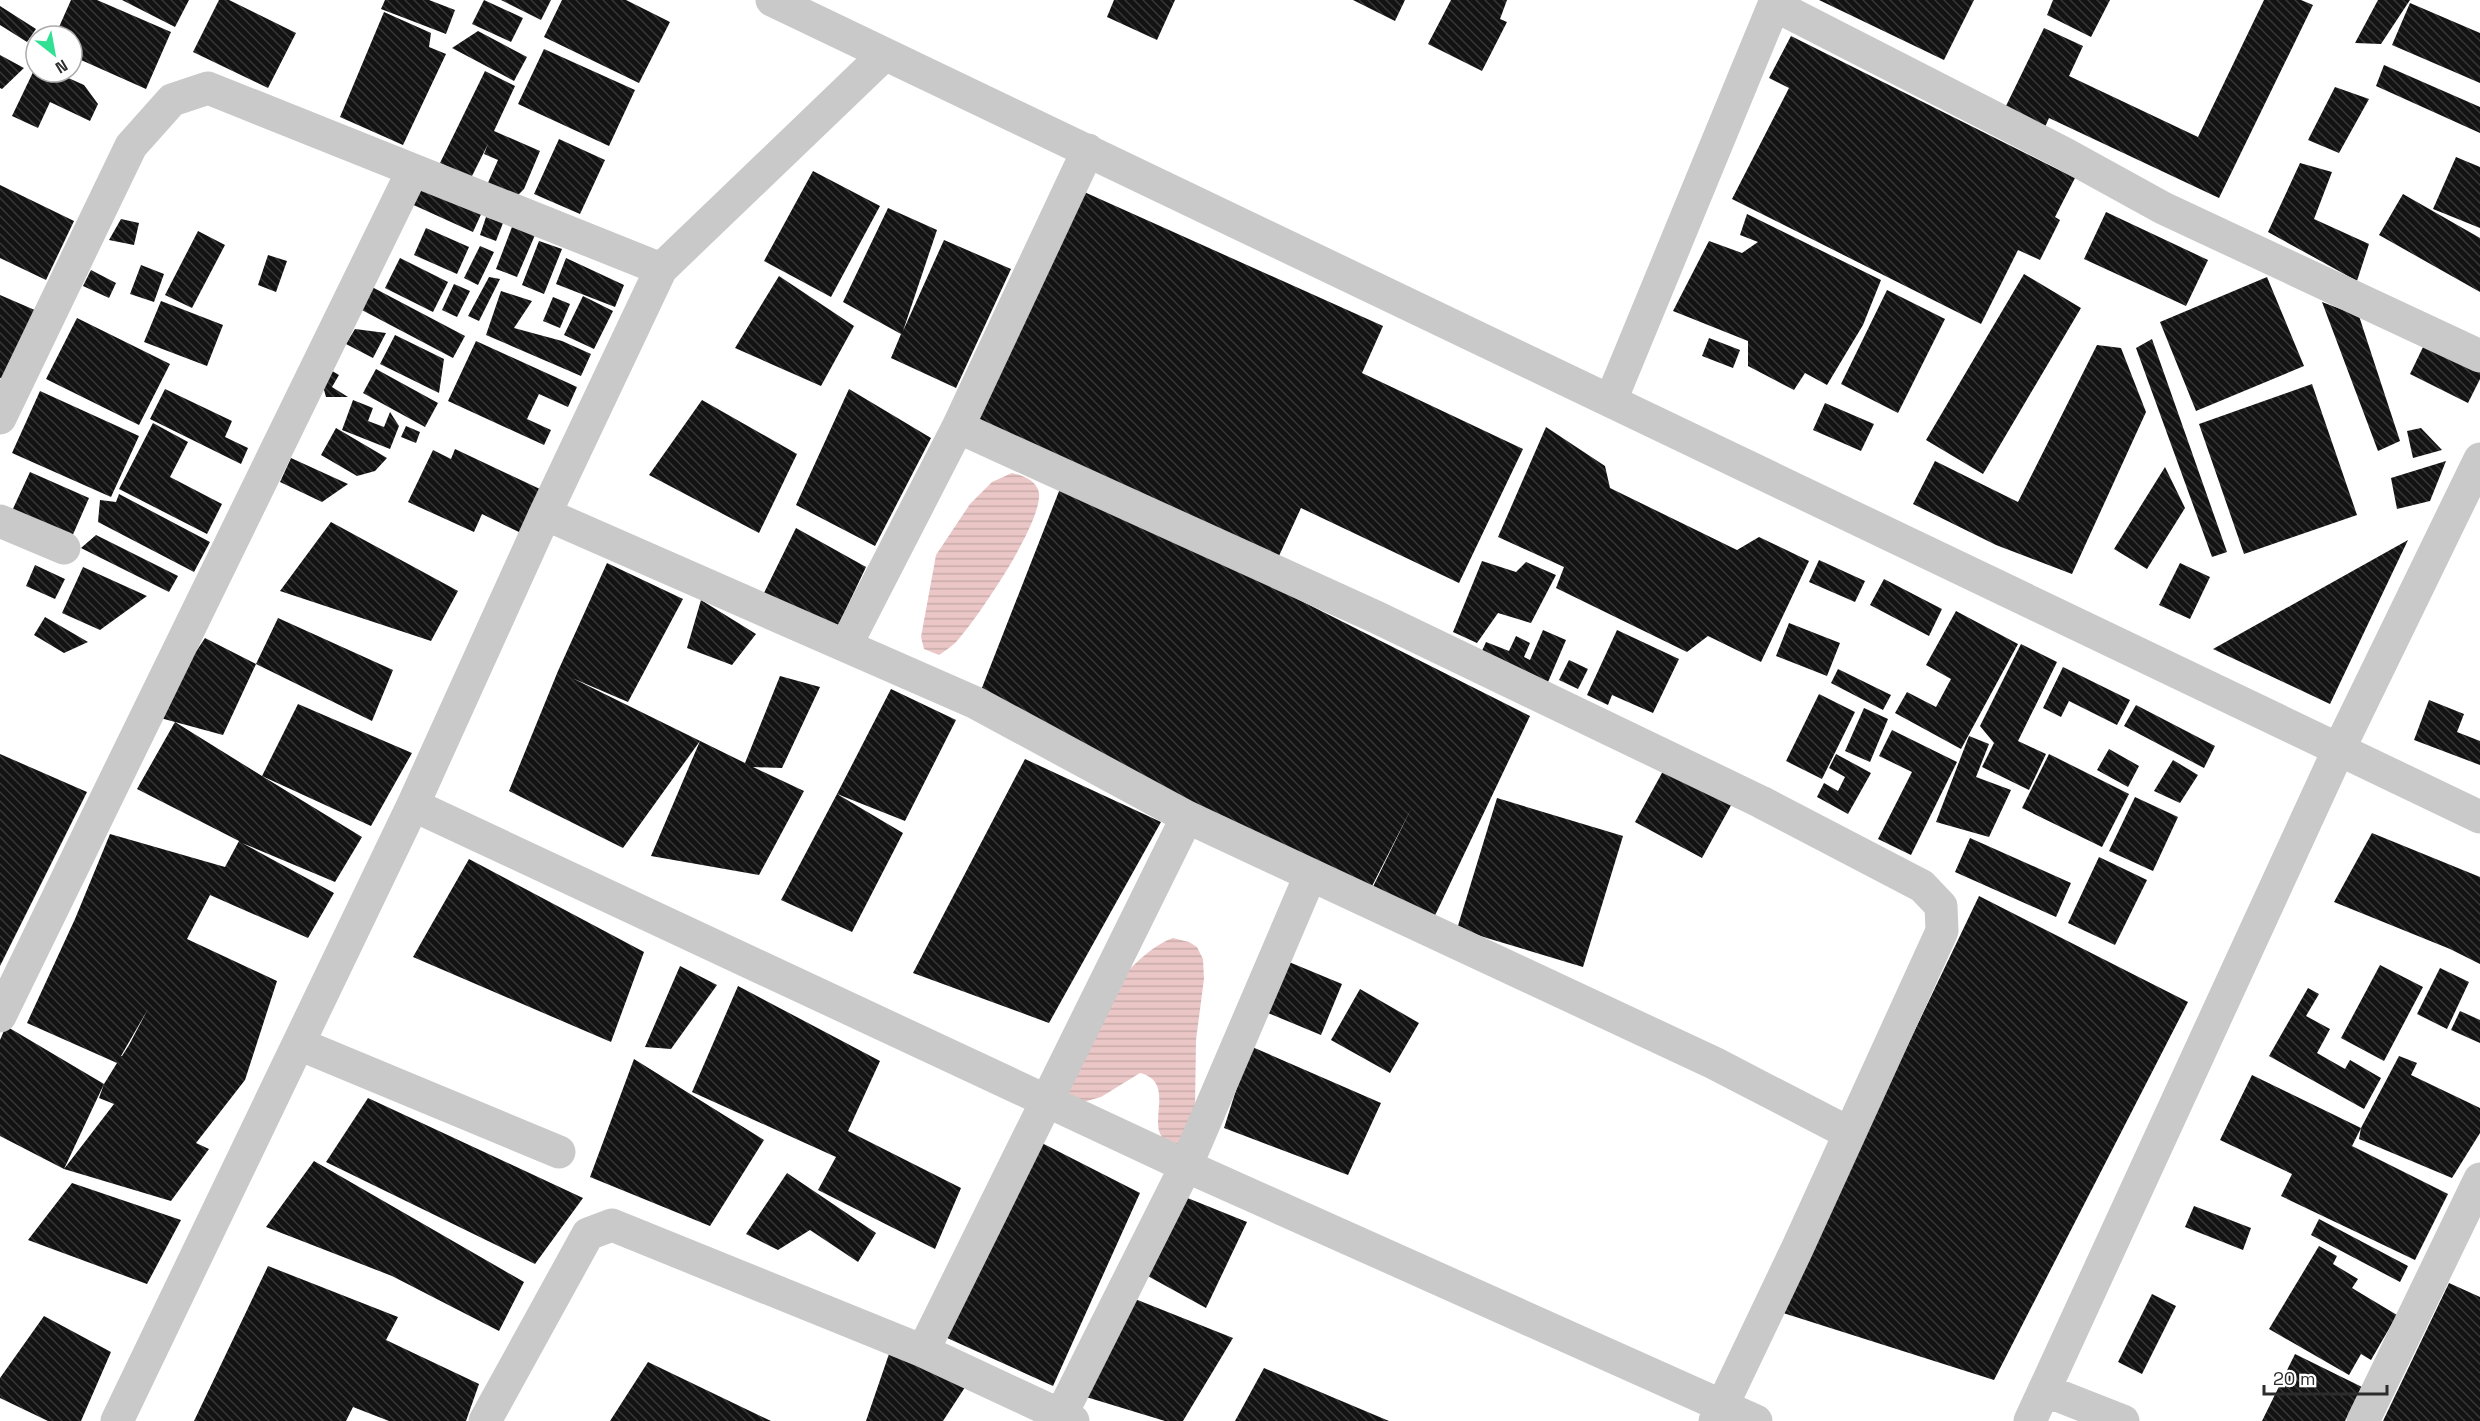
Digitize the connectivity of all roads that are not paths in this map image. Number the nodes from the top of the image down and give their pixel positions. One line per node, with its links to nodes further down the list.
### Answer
1 (772, 0): 3 (street)
2 (1775, 3): 7 (street); 8 (street)
3 (885, 54): 4 (street); 6 (street)
4 (1088, 150): 8 (street); 10 (street)
5 (413, 170): 6 (street); 9 (street); 22 (street)
6 (661, 269): 13 (street)
7 (2480, 356)
8 (1611, 400): 17 (street)
9 (0, 418)
10 (958, 427): 16 (street); 25 (street)
11 (2480, 459): 12 (street)
12 (2471, 501): 17 (street)
13 (545, 514): 16 (street); 18 (street)
14 (0, 521): 15 (street)
15 (64, 548)
16 (846, 645): 19 (street)
17 (2339, 749): 20 (street); 30 (street)
18 (413, 805): 23 (street); 24 (street)
19 (1188, 817): 21 (street); 24 (street)
20 (2480, 817)
21 (1310, 876): 25 (street); 27 (street)
22 (0, 1016)
23 (299, 1044): 26 (street); 34 (street)
24 (1045, 1102): 27 (street); 29 (street)
25 (1849, 1133): 31 (street)
26 (559, 1152)
27 (1186, 1166): 31 (street); 33 (street)
28 (2480, 1179): 38 (street)
29 (923, 1351): 32 (street); 33 (street)
30 (2044, 1389): 36 (street); 37 (street)
31 (1719, 1413): 35 (street)
32 (492, 1418)
33 (1067, 1418)
34 (117, 1421)
35 (1756, 1421)
36 (2030, 1421)
37 (2123, 1421)
38 (2363, 1421)

